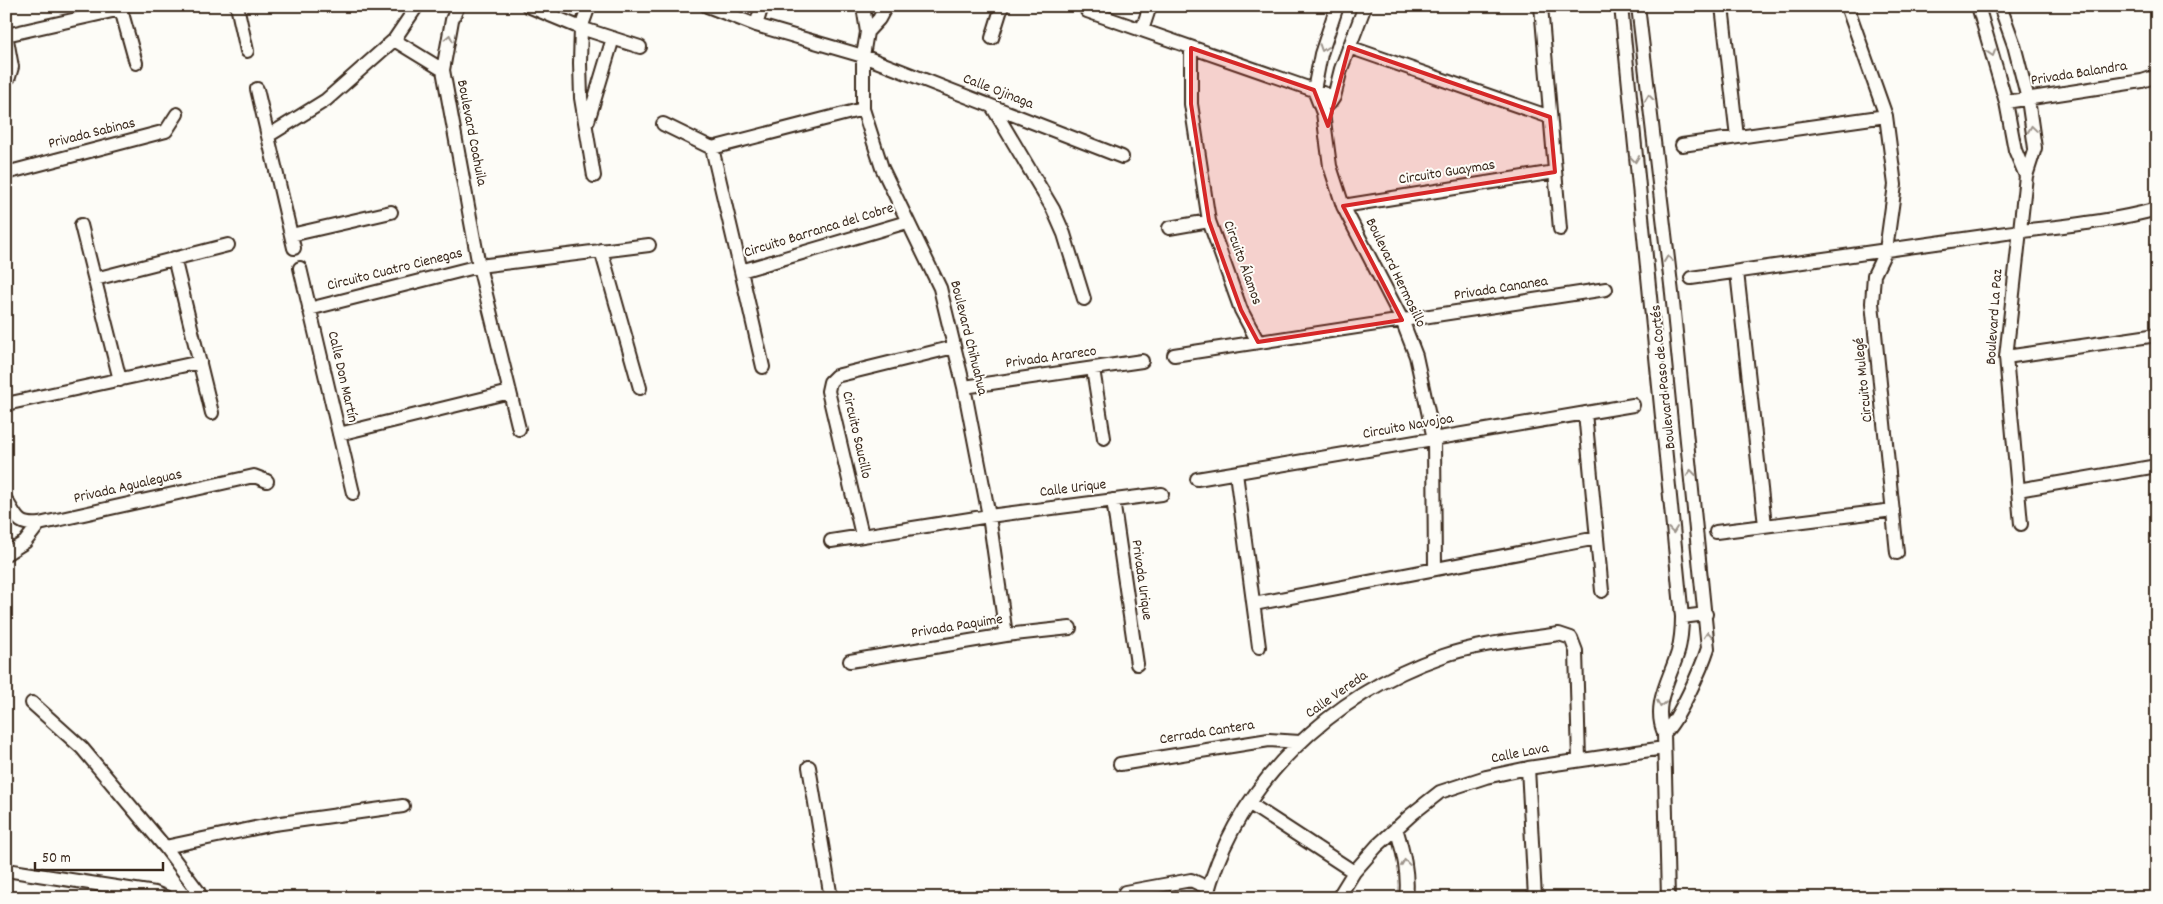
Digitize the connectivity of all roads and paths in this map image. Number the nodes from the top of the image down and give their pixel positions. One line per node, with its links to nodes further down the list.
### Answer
1 (418, 6): 30 (street)
2 (458, 6): 37 (street, Boulevard Coahuila, one-way to 2)
3 (528, 6): 24 (street)
4 (589, 6): 24 (street)
5 (707, 6): 23 (street, Calle Ojinaga)
6 (762, 6): 23 (street)
7 (863, 6): 26 (street, Boulevard Chihuahua)
8 (886, 6): 26 (street, Boulevard Chihuahua)
9 (1002, 6): 29 (street)
10 (1150, 6): 25 (street)
11 (1337, 6): 41 (street, one-way to 41)
12 (1365, 6): 32 (street)
13 (1541, 6): 50 (street)
14 (1620, 6): 86 (street, Boulevard Paso de Cortés, one-way to 86)
15 (1638, 6): 85 (street, Boulevard Paso de Cortés, one-way to 15)
16 (1722, 6): 54 (street)
17 (1847, 6): 49 (street, Circuito Mulegé)
18 (1978, 6): 44 (street, one-way to 44)
19 (2000, 6): 43 (street, Boulevard La Paz)
20 (121, 7): 27 (street); 36 (street)
21 (240, 8): 34 (street)
22 (1086, 11): 25 (street)
23 (756, 25): 35 (street, Calle Ojinaga)
24 (581, 28): 28 (street); 51 (street)
25 (1142, 30): 33 (street)
26 (867, 32): 35 (street, Boulevard Chihuahua)
27 (6, 34): 39 (street)
28 (613, 38): 31 (street); 51 (street)
29 (992, 38)
30 (394, 40): 37 (street); 53 (street)
31 (640, 47)
32 (1349, 47): 42 (street); 50 (street)
33 (1191, 48): 41 (street); 65 (street, Circuito Álamos)
34 (247, 51)
35 (863, 56): 45 (street, Calle Ojinaga); 46 (street, Boulevard Chihuahua)
36 (136, 63)
37 (443, 70): 78 (street, Boulevard Coahuila)
38 (2157, 76): 43 (street, Privada Balandra)
39 (6, 80)
40 (257, 89): 53 (street)
41 (1314, 90): 42 (street); 47 (street, Boulevard Hermosillo)
42 (1334, 97): 47 (street)
43 (2028, 99): 44 (street, Privada Balandra); 61 (street, Boulevard La Paz, one-way to 43)
44 (2006, 102): 61 (street)
45 (993, 108): 57 (street, Calle Ojinaga); 87 (street)
46 (862, 109): 56 (street); 66 (street, Boulevard Chihuahua)
47 (1323, 113): 62 (street, Boulevard Hermosillo)
48 (177, 114): 59 (street, Privada Sabinas)
49 (1886, 116): 54 (street); 76 (street, Circuito Mulegé)
50 (1550, 117): 58 (street)
51 (587, 123): 60 (street)
52 (663, 124): 56 (street)
53 (268, 136): 71 (street)
54 (1737, 138): 55 (street)
55 (1682, 145)
56 (712, 148): 80 (street, Circuito Barranca del Cobre)
57 (1122, 157)
58 (1555, 172): 62 (street, Circuito Guaymas); 69 (street)
59 (6, 173)
60 (594, 176)
61 (2026, 176): 70 (street, Boulevard La Paz)
62 (1343, 206): 89 (street, Boulevard Hermosillo)
63 (2157, 209): 70 (street)
64 (391, 212): 71 (street)
65 (1209, 221): 68 (street); 91 (street, Circuito Álamos)
66 (907, 222): 80 (street, Circuito Barranca del Cobre); 92 (street, Boulevard Chihuahua)
67 (81, 225): 83 (street)
68 (1169, 228)
69 (1560, 229)
70 (2019, 231): 76 (street); 94 (street, Boulevard La Paz)
71 (292, 235): 74 (street)
72 (228, 245): 77 (street)
73 (649, 245): 75 (street)
74 (294, 248)
75 (601, 250): 78 (street); 101 (street)
76 (1886, 250): 81 (street); 120 (street, Circuito Mulegé)
77 (174, 258): 83 (street); 96 (street)
78 (479, 266): 88 (street, Circuito Cuatro Cienegas); 102 (street, Circuito Cuatro Cienegas)
79 (300, 268): 88 (street, Calle Don Martín)
80 (741, 271): 97 (street, Circuito Barranca del Cobre)
81 (1737, 272): 82 (street); 124 (street)
82 (1691, 278)
83 (95, 279): 99 (street)
84 (1606, 289): 89 (street, Privada Cananea)
85 (1672, 293): 86 (street); 134 (street, Boulevard Paso de Cortés, one-way to 85)
86 (1649, 296): 135 (street, Boulevard Paso de Cortés, one-way to 135)
87 (1084, 299)
88 (309, 309): 108 (street, Calle Don Martín)
89 (1402, 320): 91 (street); 110 (street, Boulevard Hermosillo)
90 (2157, 335): 94 (street)
91 (1258, 342): 93 (street)
92 (954, 347): 100 (street, Boulevard Chihuahua); 126 (street, Circuito Saucillo)
93 (1174, 355)
94 (2006, 357): 115 (street, Boulevard La Paz)
95 (1142, 361): 98 (street, Privada Arareco)
96 (200, 362): 99 (street); 105 (street)
97 (764, 367)
98 (1093, 369): 100 (street, Privada Arareco); 109 (street)
99 (120, 380): 103 (street)
100 (964, 387): 121 (street, Boulevard Chihuahua)
101 (640, 388)
102 (510, 392): 107 (street, Circuito Cuatro Cienegas); 108 (street)
103 (6, 404)
104 (1633, 405): 106 (street, Circuito Navojoa)
105 (212, 413)
106 (1585, 413): 110 (street, Circuito Navojoa); 127 (street)
107 (519, 429)
108 (339, 434): 116 (street, Calle Don Martín)
109 (1104, 438)
110 (1434, 439): 112 (street, Circuito Navojoa); 131 (street, Boulevard Hermosillo)
111 (2157, 466): 115 (street)
112 (1236, 473): 113 (street, Circuito Navojoa); 133 (street)
113 (1197, 480)
114 (267, 481): 122 (street, Privada Agualeguas)
115 (2018, 490): 123 (street, Boulevard La Paz)
116 (353, 493)
117 (1162, 494): 119 (street, Calle Urique)
118 (6, 500): 122 (street)
119 (1113, 500): 121 (street, Calle Urique); 140 (street, Privada Urique)
120 (1893, 510): 124 (street); 129 (street, Circuito Mulegé)
121 (989, 516): 126 (street); 137 (street, Boulevard Chihuahua)
122 (40, 524): 130 (street)
123 (2021, 524)
124 (1765, 526): 125 (street)
125 (1716, 532)
126 (862, 535): 128 (street)
127 (1597, 538): 131 (street); 132 (street)
128 (831, 541)
129 (1897, 553)
130 (6, 554)
131 (1435, 570): 133 (street)
132 (1602, 591)
133 (1254, 604): 138 (street)
134 (1706, 614): 135 (street); 142 (street, Boulevard Paso de Cortés, one-way to 134)
135 (1682, 617): 142 (street, Boulevard Paso de Cortés, one-way to 142)
136 (1070, 628): 137 (street, Privada Paquime)
137 (1006, 635): 139 (street, Privada Paquime)
138 (1259, 647)
139 (850, 661)
140 (1137, 664)
141 (32, 703): 152 (street)
142 (1664, 733): 144 (street, Boulevard Paso de Cortés)
143 (1300, 742): 145 (street, Calle Vereda); 146 (street, Cerrada Cantera); 149 (street, Calle Vereda)
144 (1664, 748): 145 (street, Calle Lava); 163 (street, Boulevard Paso de Cortés)
145 (1580, 760): 148 (street, Calle Lava)
146 (1120, 764)
147 (809, 767): 159 (street)
148 (1528, 768): 151 (street, Calle Lava); 162 (street)
149 (1250, 804): 154 (street); 156 (street, Calle Vereda)
150 (403, 806): 152 (street)
151 (1396, 828): 154 (street, Calle Lava); 161 (street, one-way to 151)
152 (165, 847): 158 (street)
153 (6, 870): 157 (street)
154 (1354, 872): 160 (street, Calle Lava)
155 (1126, 892): 156 (street)
156 (1207, 893)
157 (167, 898)
158 (201, 898)
159 (831, 898)
160 (1338, 898)
161 (1406, 898)
162 (1535, 898)
163 (1668, 898)

